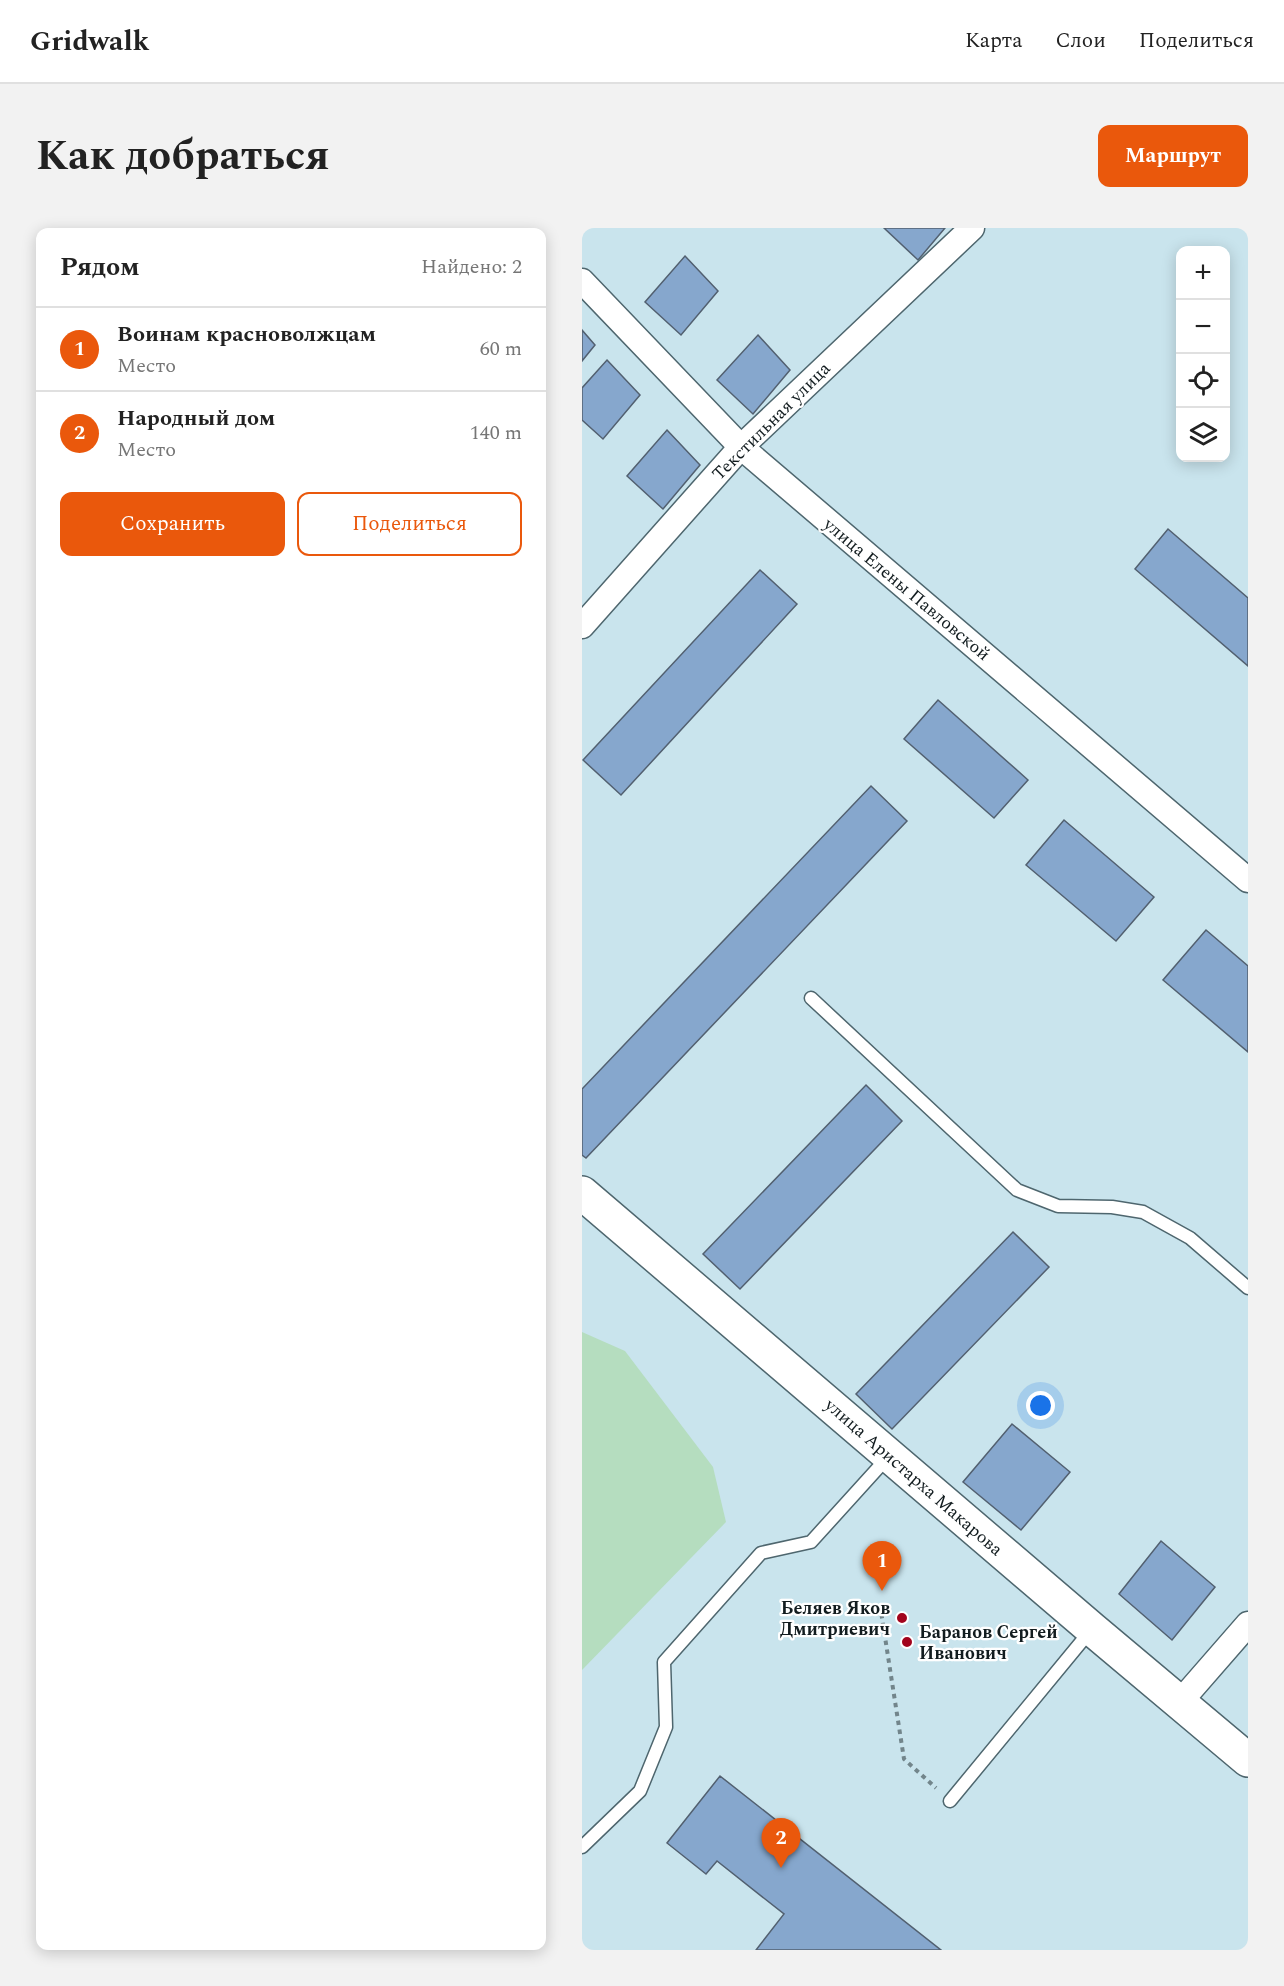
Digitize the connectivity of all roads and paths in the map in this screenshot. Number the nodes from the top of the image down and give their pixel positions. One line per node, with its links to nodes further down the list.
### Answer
1 (972, 228): 3 (street, Текстильная улица)
2 (582, 281): 3 (street, улица Елены Павловской)
3 (741, 447): 4 (street, Текстильная улица); 5 (street, улица Елены Павловской)
4 (582, 626)
5 (1248, 880)
6 (811, 998): 8 (lane)
7 (582, 1193): 9 (street, улица Аристарха Макарова)
8 (1248, 1288)
9 (889, 1456): 12 (street, улица Аристарха Макарова); 16 (lane)
10 (880, 1605): 15 (path)
11 (1248, 1624): 13 (street)
12 (1092, 1629): 13 (street, улица Аристарха Макарова); 15 (lane)
13 (1180, 1702): 14 (street, улица Аристарха Макарова)
14 (1248, 1760)
15 (950, 1801)
16 (582, 1847)

